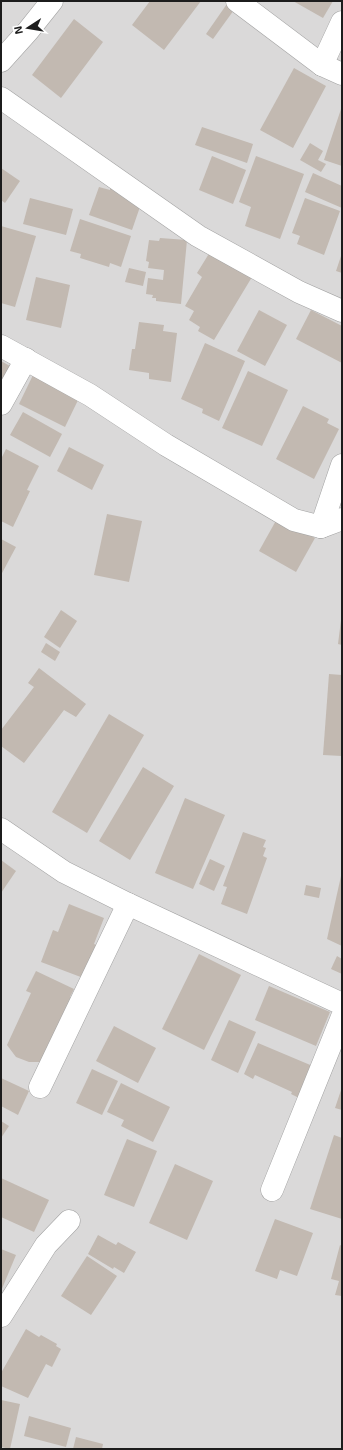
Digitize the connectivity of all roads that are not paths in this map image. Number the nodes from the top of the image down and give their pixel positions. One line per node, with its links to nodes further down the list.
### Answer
1 (52, 1): 4 (street)
2 (237, 1): 5 (street)
3 (342, 22): 5 (street)
4 (1, 61)
5 (322, 65): 6 (street)
6 (342, 74)
7 (1, 98): 8 (street)
8 (342, 311)
9 (1, 346): 10 (street)
10 (26, 359): 11 (street); 14 (street)
11 (1, 404)
12 (342, 465): 14 (street)
13 (342, 519): 14 (street)
14 (321, 527)
15 (1, 829): 16 (street)
16 (128, 904): 17 (street); 19 (street)
17 (342, 1004)
18 (342, 1017): 20 (street)
19 (40, 1086)
20 (272, 1190)
21 (69, 1221): 22 (street)
22 (1, 1316)

